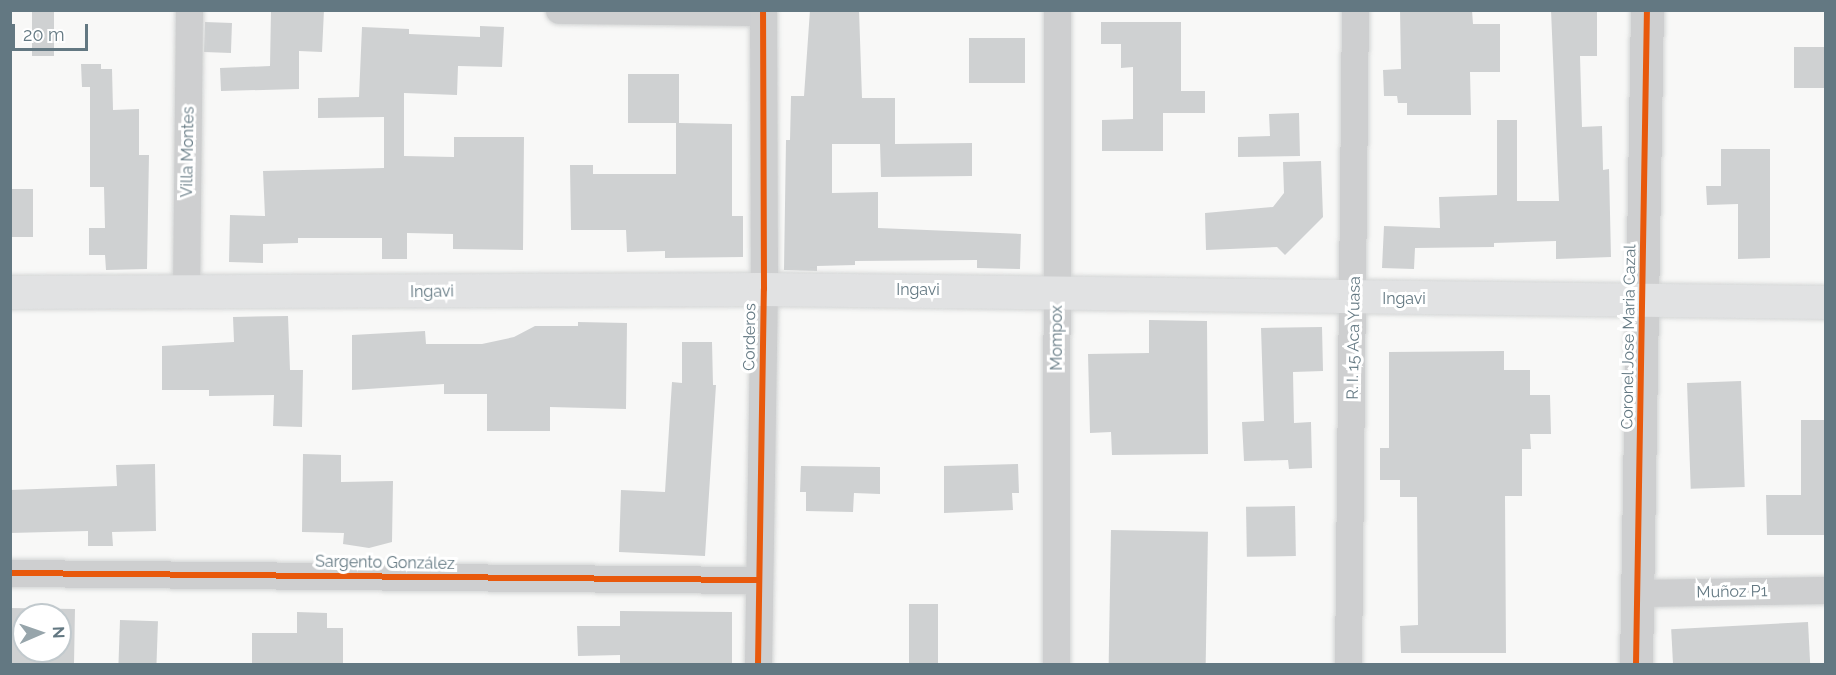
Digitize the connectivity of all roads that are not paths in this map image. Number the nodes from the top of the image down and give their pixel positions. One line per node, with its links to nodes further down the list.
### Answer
1 (189, 10): 10 (street, Villa Montes)
2 (560, 10): 6 (street)
3 (1057, 10): 8 (street, Mompox)
4 (1355, 10): 11 (street, R. I. 15 Aca Yuasa)
5 (1647, 10): 12 (street, Coronel Jose Maria Cazal)
6 (763, 11): 7 (street, Corderos)
7 (764, 289): 8 (main road, Ingavi); 10 (main road, Ingavi); 15 (street, Corderos)
8 (1057, 291): 11 (main road, Ingavi); 19 (street, Mompox)
9 (10, 292): 10 (main road, Ingavi)
10 (186, 294)
11 (1354, 298): 12 (main road, Ingavi); 20 (street, R. I. 15 Aca Yuasa)
12 (1643, 300): 13 (main road, Ingavi); 17 (street, Coronel Jose Maria Cazal)
13 (1826, 302)
14 (10, 573): 15 (street, Sargento González)
15 (759, 580): 18 (street, Corderos)
16 (1826, 590): 17 (street, Muñoz P1)
17 (1638, 593): 21 (street, Coronel Jose Maria Cazal)
18 (758, 664)
19 (1056, 664)
20 (1348, 664)
21 (1636, 664)

